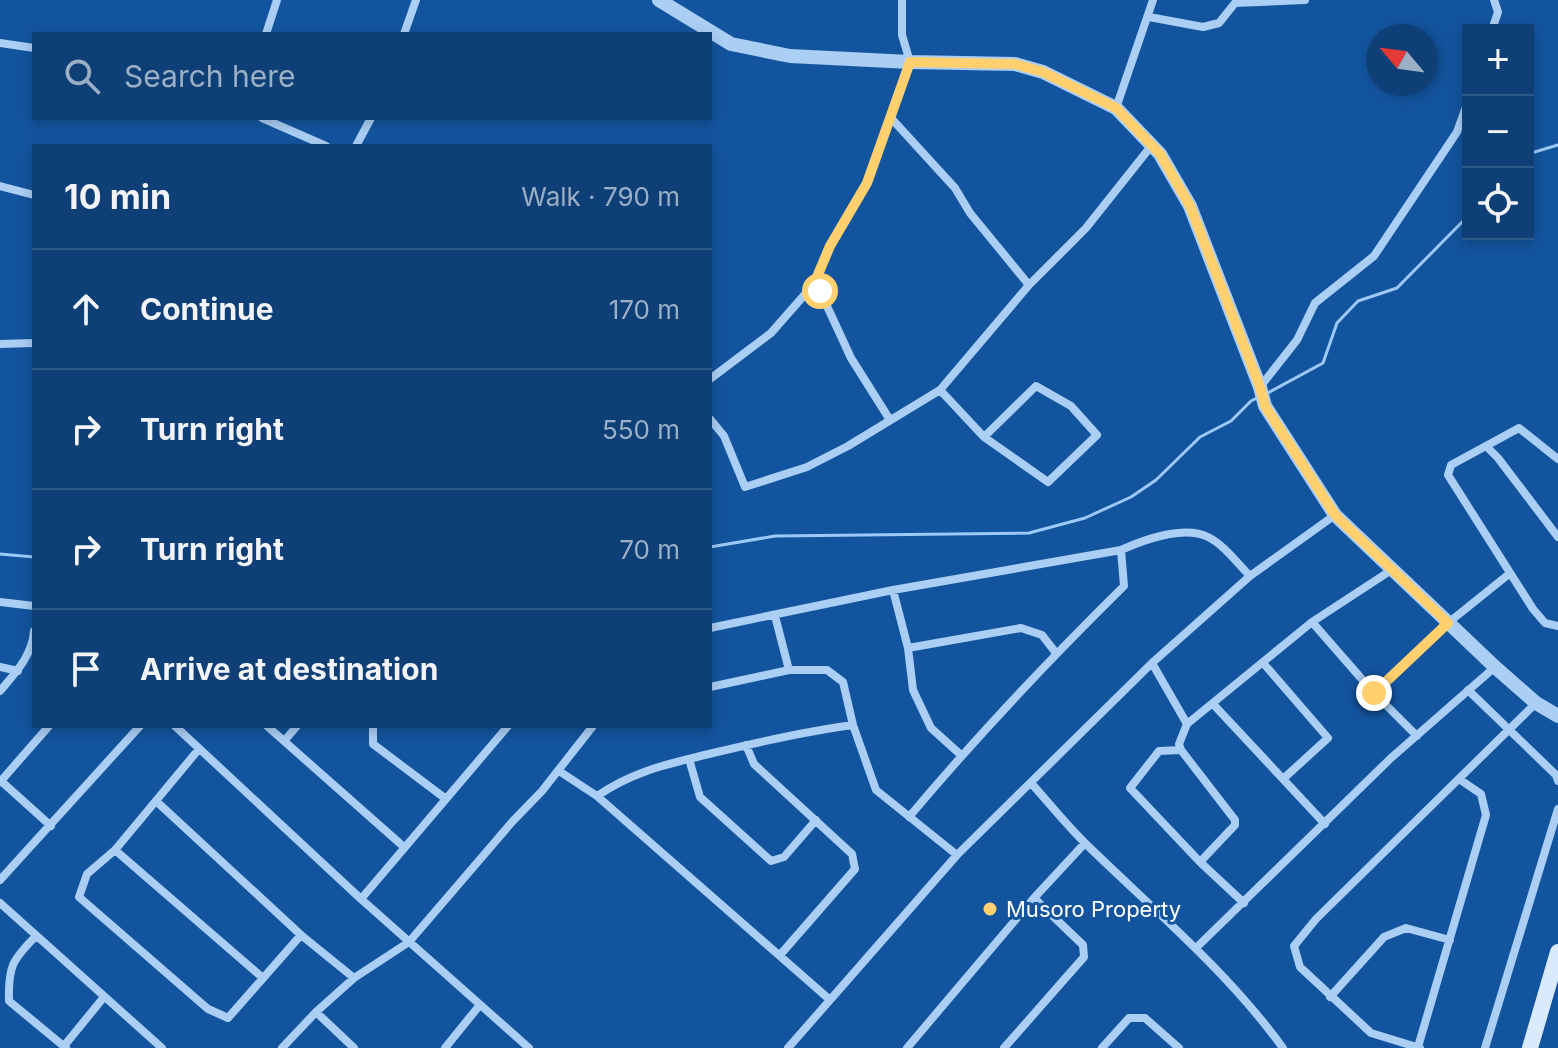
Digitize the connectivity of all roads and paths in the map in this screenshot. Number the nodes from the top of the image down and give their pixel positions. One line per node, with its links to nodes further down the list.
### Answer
1 (277, 0): 10 (street)
2 (416, 0): 11 (street)
3 (659, 0): 12 (street)
4 (902, 0): 16 (street)
5 (1153, 0): 8 (street)
6 (1305, 0): 8 (street)
7 (1494, 0): 9 (street)
8 (1149, 17): 17 (street)
9 (1494, 24)
10 (267, 32)
11 (405, 32)
12 (711, 32)
13 (712, 32): 16 (street)
14 (0, 43): 15 (street)
15 (32, 48)
16 (910, 62): 17 (street); 18 (street)
17 (1116, 108): 24 (street)
18 (891, 118): 27 (street); 28 (street)
19 (1462, 118): 32 (street)
20 (267, 120): 22 (street)
21 (370, 120): 23 (street)
22 (321, 144)
23 (357, 144)
24 (1152, 145): 28 (street); 32 (street)
25 (0, 186): 26 (street)
26 (32, 194)
27 (814, 284): 31 (street); 34 (street)
28 (1029, 285): 33 (street)
29 (32, 343): 30 (street)
30 (0, 344)
31 (712, 377)
32 (1260, 387): 39 (street)
33 (940, 390): 34 (street); 36 (street)
34 (890, 420): 35 (street)
35 (712, 421)
36 (984, 437): 36 (street)
37 (1486, 446): 38 (street); 40 (street); 43 (street)
38 (1558, 459)
39 (1335, 515): 42 (street); 44 (street)
40 (1558, 537)
41 (1121, 550): 44 (street); 45 (street); 55 (street)
42 (1393, 569): 49 (street); 50 (street)
43 (1509, 574): 50 (street); 51 (street)
44 (1250, 576): 56 (street)
45 (893, 590): 48 (street); 53 (street)
46 (0, 602): 47 (street)
47 (32, 606)
48 (775, 616): 52 (street); 60 (street)
49 (1312, 622): 57 (street); 65 (street)
50 (1448, 623): 59 (street); 65 (street)
51 (1558, 626)
52 (712, 628)
53 (908, 648): 55 (street); 85 (street)
54 (32, 649): 61 (street)
55 (1056, 653): 85 (street)
56 (1152, 663): 69 (street); 92 (street)
57 (1264, 664): 67 (street); 88 (street)
58 (0, 667): 61 (street)
59 (1495, 667): 63 (street); 66 (street)
60 (789, 670): 62 (street); 70 (street)
61 (18, 671): 64 (street)
62 (712, 687)
63 (1468, 690): 79 (street); 80 (street)
64 (0, 691)
65 (1374, 693): 80 (street)
66 (1536, 703): 68 (street); 79 (street)
67 (1213, 704): 69 (street); 88 (street)
68 (1558, 716)
69 (1187, 724): 84 (street)
70 (853, 725): 82 (street); 97 (street)
71 (47, 728): 91 (street)
72 (138, 728): 100 (street)
73 (177, 728): 83 (street)
74 (270, 728): 81 (street)
75 (295, 728): 81 (street)
76 (373, 728): 94 (street)
77 (506, 728): 94 (street)
78 (591, 728): 87 (street)
79 (1510, 731): 89 (street); 90 (street)
80 (1417, 736): 99 (street)
81 (285, 740): 102 (street)
82 (746, 745): 86 (street); 98 (street)
83 (199, 749): 95 (street); 108 (street)
84 (1181, 750): 105 (street); 105 (street)
85 (961, 755): 97 (street)
86 (689, 759): 93 (street); 98 (street)
87 (559, 771): 93 (street); 114 (street)
88 (1283, 779): 99 (street)
89 (1459, 779): 113 (street); 121 (street)
90 (1558, 781)
91 (0, 782): 100 (street)
92 (1031, 783): 101 (street); 104 (street)
93 (597, 796): 117 (street)
94 (446, 799): 102 (street)
95 (156, 801): 103 (street); 111 (street)
96 (1558, 809): 138 (street)
97 (909, 817): 104 (street)
98 (816, 820): 117 (street)
99 (1325, 824): 110 (street)
100 (51, 826): 106 (street)
101 (1085, 843): 107 (street); 115 (street)
102 (404, 847): 108 (street)
103 (115, 850): 118 (street); 118 (street)
104 (957, 855): 122 (street)
105 (1200, 862): 110 (street)
106 (0, 880)
107 (1034, 898): 126 (street); 133 (street)
108 (361, 899): 114 (street)
109 (0, 903): 112 (street)
110 (1244, 903): 115 (street)
111 (301, 935): 118 (street); 119 (street)
112 (36, 936): 120 (street); 125 (street)
113 (1450, 940): 121 (street); 137 (street)
114 (409, 942): 119 (street); 123 (street)
115 (1196, 948): 136 (street)
116 (1558, 952): 139 (main road)
117 (780, 955): 122 (street)
118 (263, 978)
119 (354, 978): 124 (street)
120 (104, 997): 125 (street); 127 (street)
121 (1330, 997): 137 (street)
122 (829, 999): 132 (street)
123 (479, 1006): 130 (street); 131 (street)
124 (316, 1012): 128 (street); 129 (street)
125 (65, 1047)
126 (1007, 1047)
127 (162, 1048)
128 (282, 1048)
129 (354, 1048)
130 (445, 1048)
131 (529, 1048)
132 (788, 1048)
133 (907, 1048)
134 (1102, 1048): 135 (street)
135 (1179, 1048)
136 (1283, 1048)
137 (1419, 1048)
138 (1485, 1048)
139 (1530, 1048)

